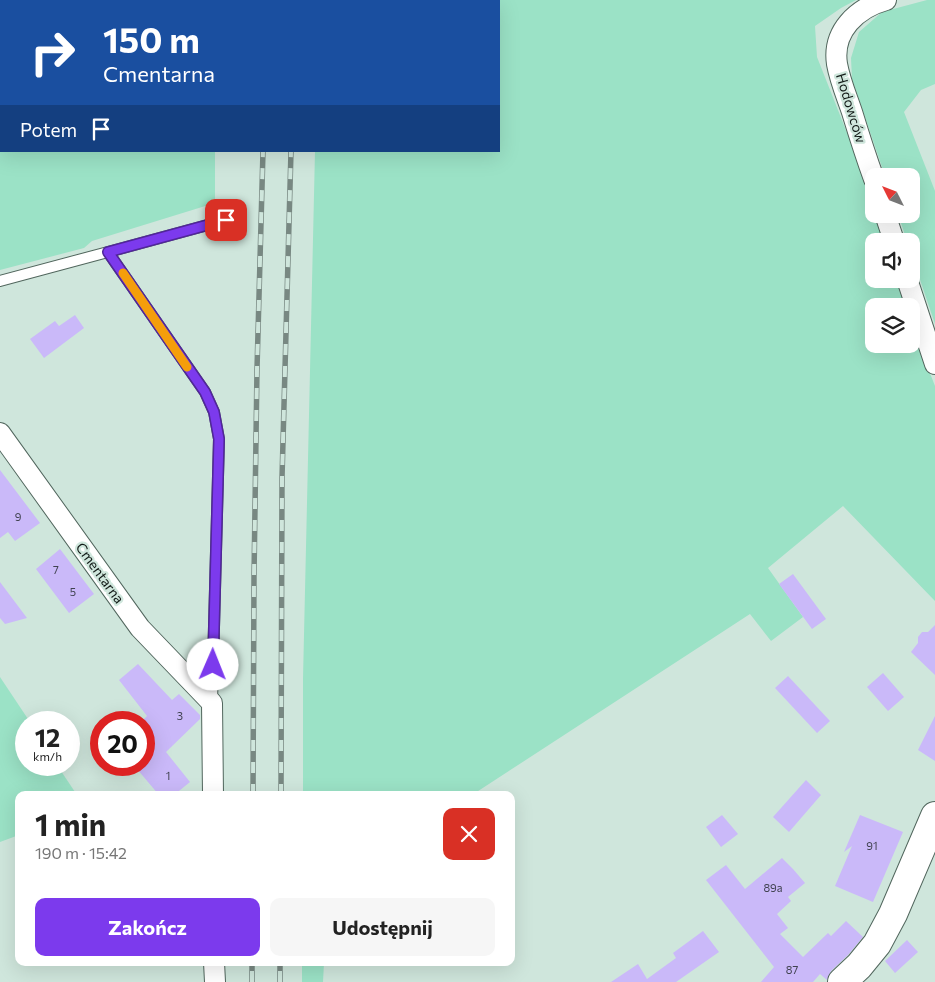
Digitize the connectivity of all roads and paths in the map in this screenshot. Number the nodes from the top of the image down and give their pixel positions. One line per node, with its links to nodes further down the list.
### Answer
1 (886, 0): 2 (street, Hodowców)
2 (870, 168)
3 (226, 220): 4 (lane)
4 (108, 252): 5 (lane); 9 (lane)
5 (0, 281)
6 (910, 288): 7 (street)
7 (935, 364)
8 (0, 433): 9 (street, Cmentarna)
9 (212, 703): 10 (street)
10 (213, 791)
11 (935, 816): 14 (street)
12 (214, 966): 13 (street)
13 (214, 982)
14 (842, 982)

